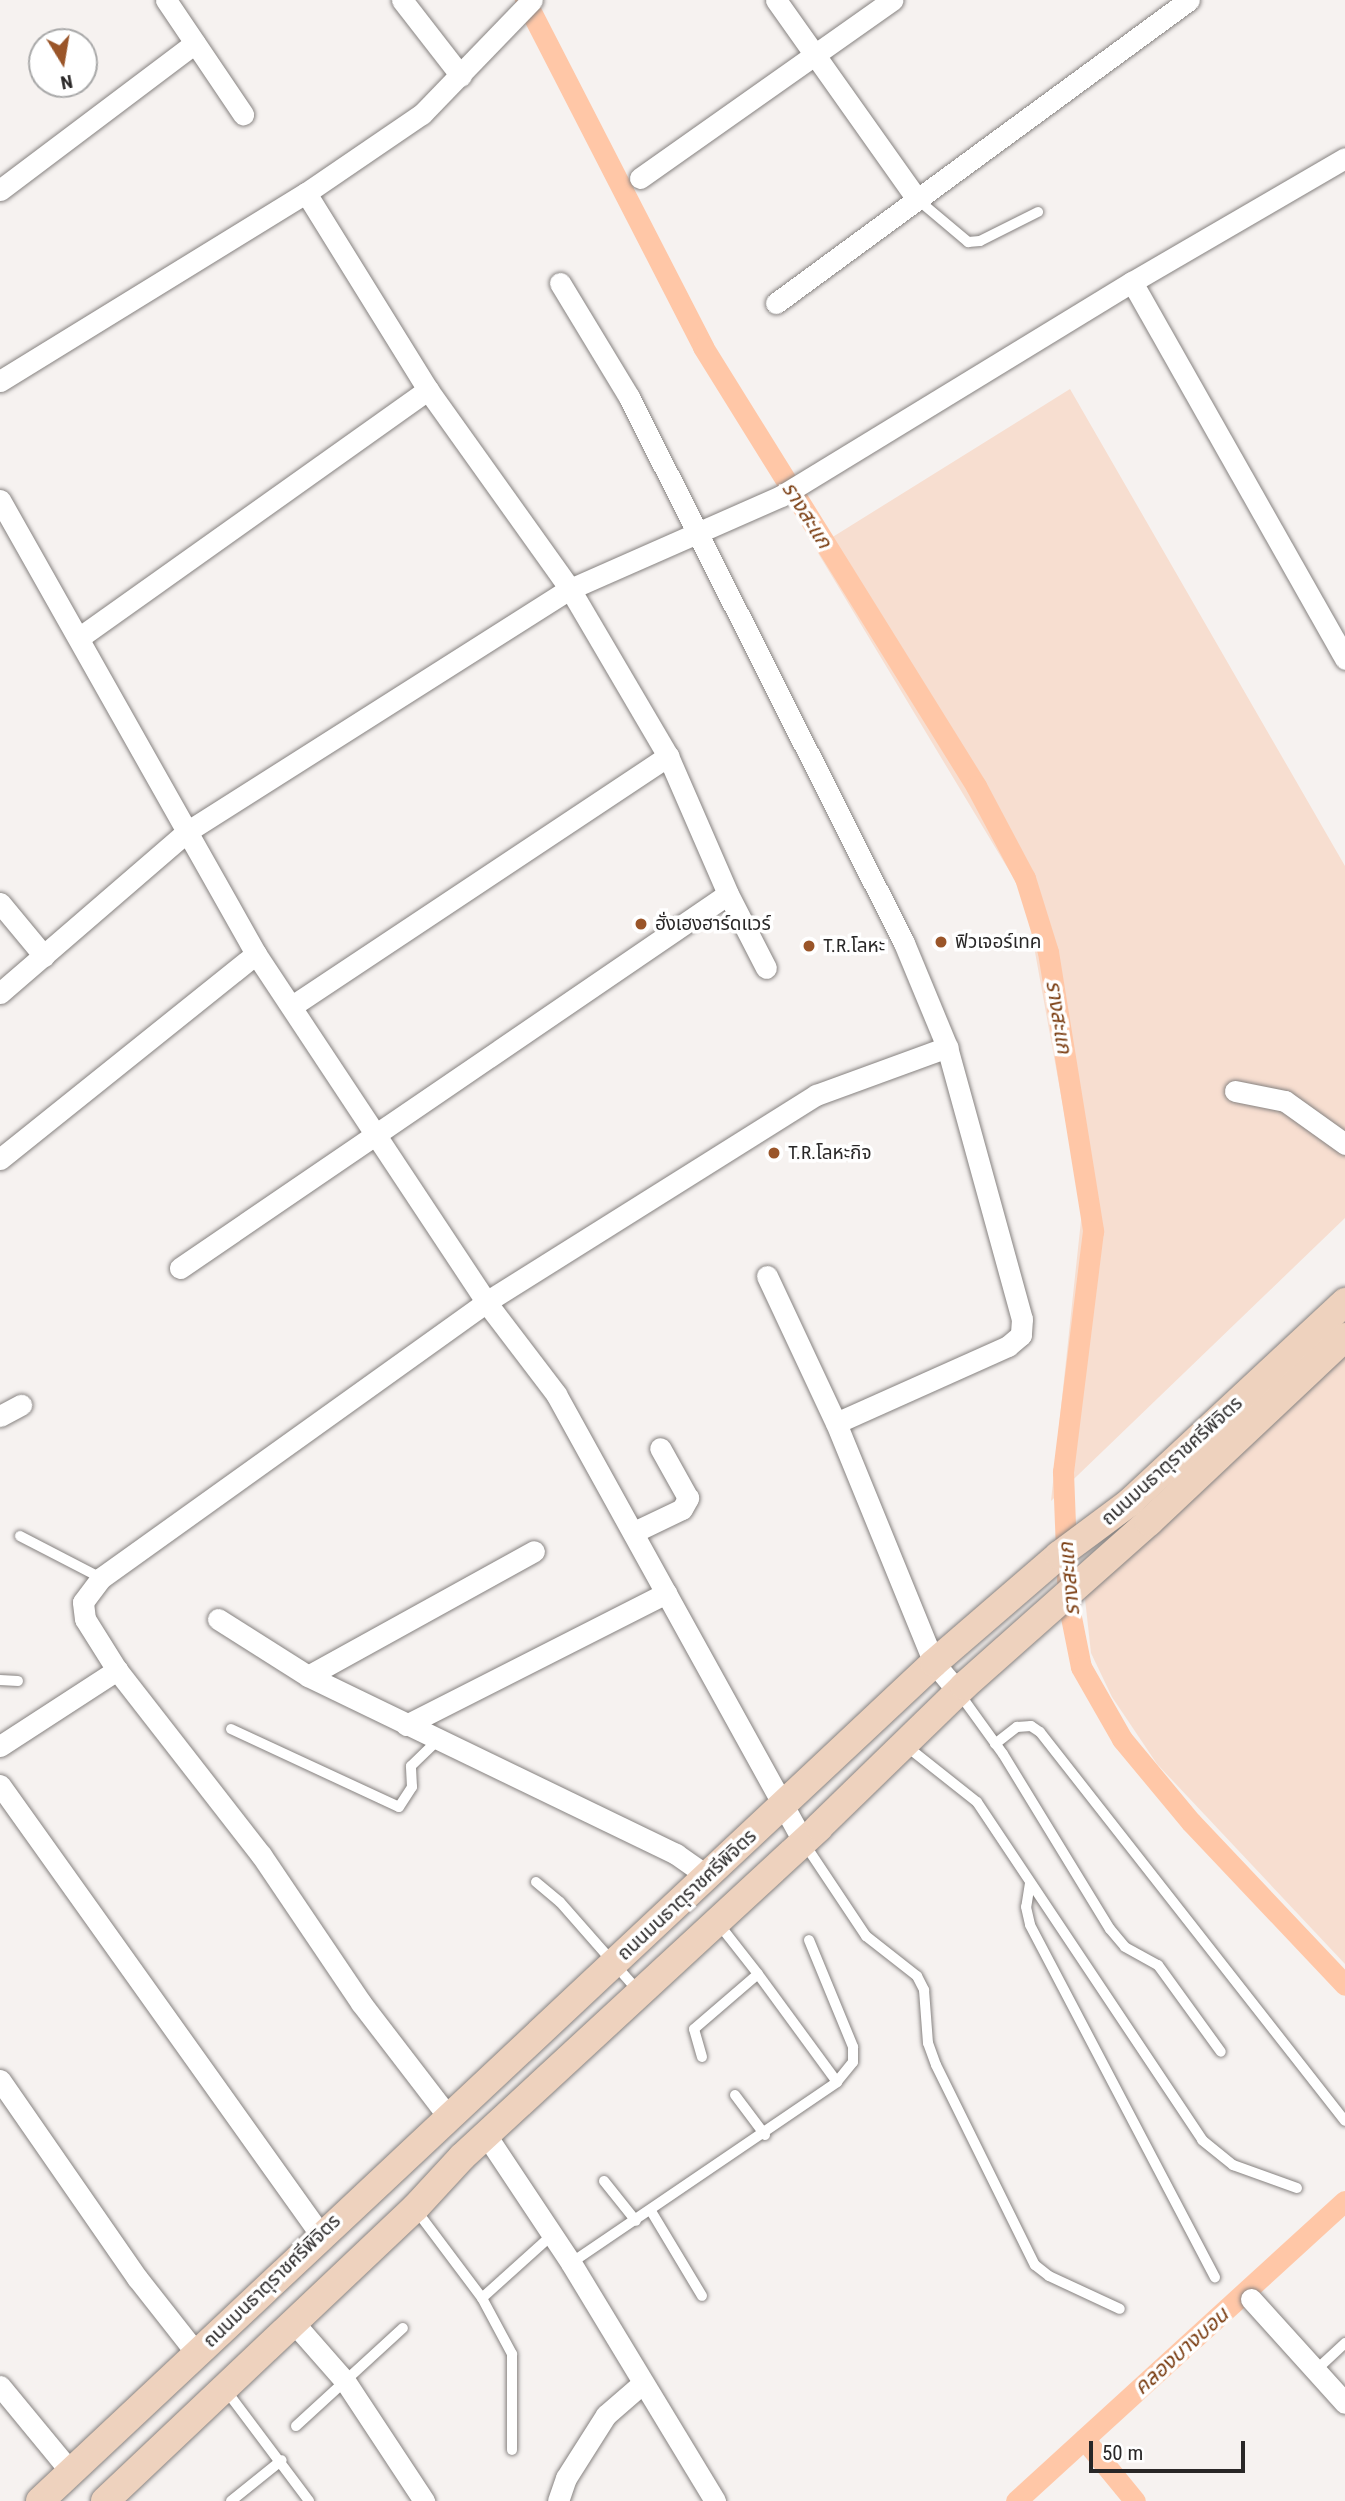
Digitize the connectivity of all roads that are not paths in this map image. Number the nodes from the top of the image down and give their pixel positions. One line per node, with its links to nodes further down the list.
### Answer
1 (166, 0): 7 (street)
2 (402, 0): 9 (street)
3 (532, 0): 9 (street)
4 (776, 0): 8 (street)
5 (892, 0): 8 (street)
6 (1189, 0): 15 (street)
7 (195, 43): 10 (street); 13 (street)
8 (815, 55): 12 (street); 15 (street)
9 (461, 76): 14 (street)
10 (243, 114)
11 (1345, 158): 17 (street)
12 (640, 178)
13 (0, 190)
14 (306, 193): 20 (street); 21 (street)
15 (917, 199): 16 (lane); 19 (street)
16 (1038, 212)
17 (1132, 282): 23 (street); 26 (street)
18 (560, 283): 23 (street)
19 (776, 303)
20 (0, 381)
21 (428, 390): 24 (street); 25 (street)
22 (0, 500): 25 (street)
23 (697, 531): 24 (street); 36 (street)
24 (570, 589): 27 (street); 28 (street)
25 (80, 637): 28 (street)
26 (1345, 660)
27 (668, 756): 29 (street); 35 (street)
28 (188, 831): 31 (street); 32 (street)
29 (728, 894): 33 (street); 38 (street)
30 (0, 903): 32 (street)
31 (256, 954): 35 (street); 40 (street)
32 (44, 956): 34 (street)
33 (766, 968)
34 (0, 993)
35 (292, 1006): 38 (street)
36 (947, 1047): 43 (street); 48 (street)
37 (1235, 1091): 39 (street)
38 (374, 1135): 41 (street); 43 (street)
39 (1345, 1144)
40 (0, 1159)
41 (180, 1268)
42 (767, 1276): 48 (street)
43 (486, 1302): 51 (street); 54 (street)
44 (1345, 1302): 50 (street, ถนนมนธาตุราชศรีพิจิตร)
45 (1345, 1337): 50 (street, ถนนมนธาตุราชศรีพิจิตร)
46 (21, 1405): 47 (street)
47 (0, 1416)
48 (836, 1423): 59 (street)
49 (660, 1448): 51 (street)
50 (1131, 1513): 55 (street, ถนนมนธาตุราชศรีพิจิตร); 57 (street, ถนนมนธาตุราชศรีพิจิตร)
51 (634, 1532): 56 (street)
52 (20, 1536): 54 (lane)
53 (534, 1551): 61 (street)
54 (101, 1578): 60 (street)
55 (1024, 1587): 57 (street); 59 (street, ถนนมนธาตุราชศรีพิจิตร)
56 (666, 1593): 65 (street); 72 (street)
57 (1057, 1604): 64 (street, ถนนมนธาตุราชศรีพิจิตร)
58 (218, 1619): 61 (street)
59 (934, 1663): 64 (street); 72 (street, ถนนมนธาตุราชศรีพิจิตร)
60 (117, 1670): 70 (street); 87 (street)
61 (308, 1676): 65 (street)
62 (0, 1680): 63 (lane)
63 (18, 1681)
64 (958, 1692): 68 (street, ถนนมนธาตุราชศรีพิจิตร); 69 (lane)
65 (406, 1726): 67 (street)
66 (231, 1729): 67 (lane)
67 (439, 1739): 74 (street)
68 (903, 1743): 73 (street, ถนนมนธาตุราชศรีพิจิตร); 76 (lane)
69 (995, 1744): 82 (lane); 88 (lane)
70 (0, 1746)
71 (0, 1785): 96 (street)
72 (780, 1807): 73 (street); 74 (street, ถนนมนธาตุราชศรีพิจิตร)
73 (803, 1841): 77 (street, ถนนมนธาตุราชศรีพิจิตร); 103 (lane)
74 (707, 1877): 79 (street, ถนนมนธาตุราชศรีพิจิตร)
75 (536, 1882): 79 (lane)
76 (1030, 1883): 92 (lane); 99 (lane)
77 (716, 1921): 80 (lane); 81 (street, ถนนมนธาตุราชศรีพิจิตร)
78 (809, 1940): 85 (lane)
79 (612, 1964): 81 (lane); 87 (street, ถนนมนธาตุราชศรีพิจิตร)
80 (758, 1974): 83 (lane); 85 (lane)
81 (640, 1992): 89 (street, ถนนมนธาตุราชศรีพิจิตร)
82 (1220, 2052)
83 (702, 2057)
84 (0, 2080): 107 (street)
85 (837, 2082): 90 (lane)
86 (735, 2095): 90 (lane)
87 (447, 2115): 96 (street, ถนนมนธาตุราชศรีพิจิตร)
88 (1345, 2120)
89 (486, 2135): 93 (street, ถนนมนธาตุราชศรีพิจิตร); 97 (street)
90 (765, 2135): 94 (lane)
91 (604, 2181): 95 (lane)
92 (1297, 2188)
93 (415, 2208): 101 (lane); 104 (street, ถนนมนธาตุราชศรีพิจิตร)
94 (651, 2211): 95 (lane); 100 (lane)
95 (636, 2221): 98 (lane)
96 (320, 2234): 107 (street, ถนนมนธาตุราชศรีพิจิตร)
97 (553, 2234): 98 (street); 101 (lane)
98 (571, 2263): 110 (street)
99 (1215, 2277)
100 (702, 2296)
101 (482, 2298): 115 (lane)
102 (1253, 2302): 108 (street)
103 (1120, 2309)
104 (294, 2323): 109 (street); 112 (street, ถนนมนธาตุราชศรีพิจิตร)
105 (403, 2328): 109 (lane)
106 (1345, 2343): 108 (lane)
107 (197, 2354): 117 (street, ถนนมนธาตุราชศรีพิจิตร)
108 (1315, 2371): 113 (street)
109 (345, 2381): 114 (lane); 122 (street)
110 (643, 2384): 123 (street); 124 (street)
111 (0, 2386): 117 (street)
112 (225, 2389): 116 (lane); 119 (street, ถนนมนธาตุราชศรีพิจิตร)
113 (1345, 2403)
114 (296, 2426)
115 (512, 2450)
116 (282, 2460): 120 (lane); 121 (lane)
117 (71, 2472): 118 (street, ถนนมนธาตุราชศรีพิจิตร)
118 (40, 2501)
119 (104, 2501)
120 (231, 2501)
121 (309, 2501)
122 (424, 2501)
123 (558, 2501)
124 (715, 2501)

